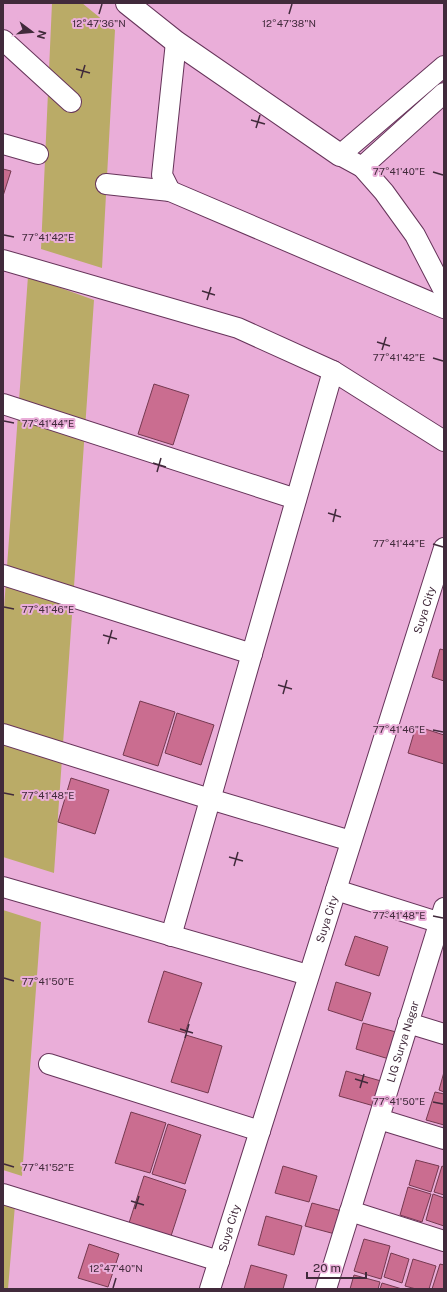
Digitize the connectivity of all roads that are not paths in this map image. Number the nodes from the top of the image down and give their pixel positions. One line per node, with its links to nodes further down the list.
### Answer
1 (127, 3): 3 (street)
2 (3, 40): 6 (street)
3 (176, 42): 9 (street); 12 (street)
4 (444, 66): 9 (street)
5 (444, 93): 10 (street)
6 (71, 102)
7 (3, 144): 8 (street)
8 (38, 154)
9 (340, 155): 10 (street)
10 (362, 167): 14 (street)
11 (106, 184): 12 (street)
12 (170, 191): 15 (street)
13 (3, 260): 16 (street)
14 (444, 291)
15 (444, 308)
16 (333, 371): 18 (street); 19 (street)
17 (3, 404): 19 (street)
18 (444, 441)
19 (296, 499): 22 (street)
20 (444, 548): 25 (street, Suya City)
21 (3, 575): 22 (street)
22 (252, 654): 24 (street)
23 (3, 734): 24 (street)
24 (210, 799): 25 (street); 29 (street)
25 (351, 841): 27 (street, Suya City)
26 (3, 887): 29 (street)
27 (336, 890): 28 (street); 30 (street, Suya City)
28 (442, 918): 31 (street, LIG Surya Nagar)
29 (171, 936): 30 (street)
30 (308, 975): 35 (street, Suya City)
31 (408, 1023): 32 (street); 34 (street, LIG Surya Nagar)
32 (444, 1034)
33 (49, 1064): 35 (street)
34 (379, 1119): 36 (street); 38 (street, LIG Surya Nagar)
35 (260, 1131): 40 (street, Suya City)
36 (444, 1139)
37 (3, 1194): 40 (street)
38 (350, 1211): 39 (street); 42 (street, LIG Surya Nagar)
39 (444, 1241)
40 (219, 1261): 41 (street, Suya City)
41 (210, 1289)
42 (326, 1289)

